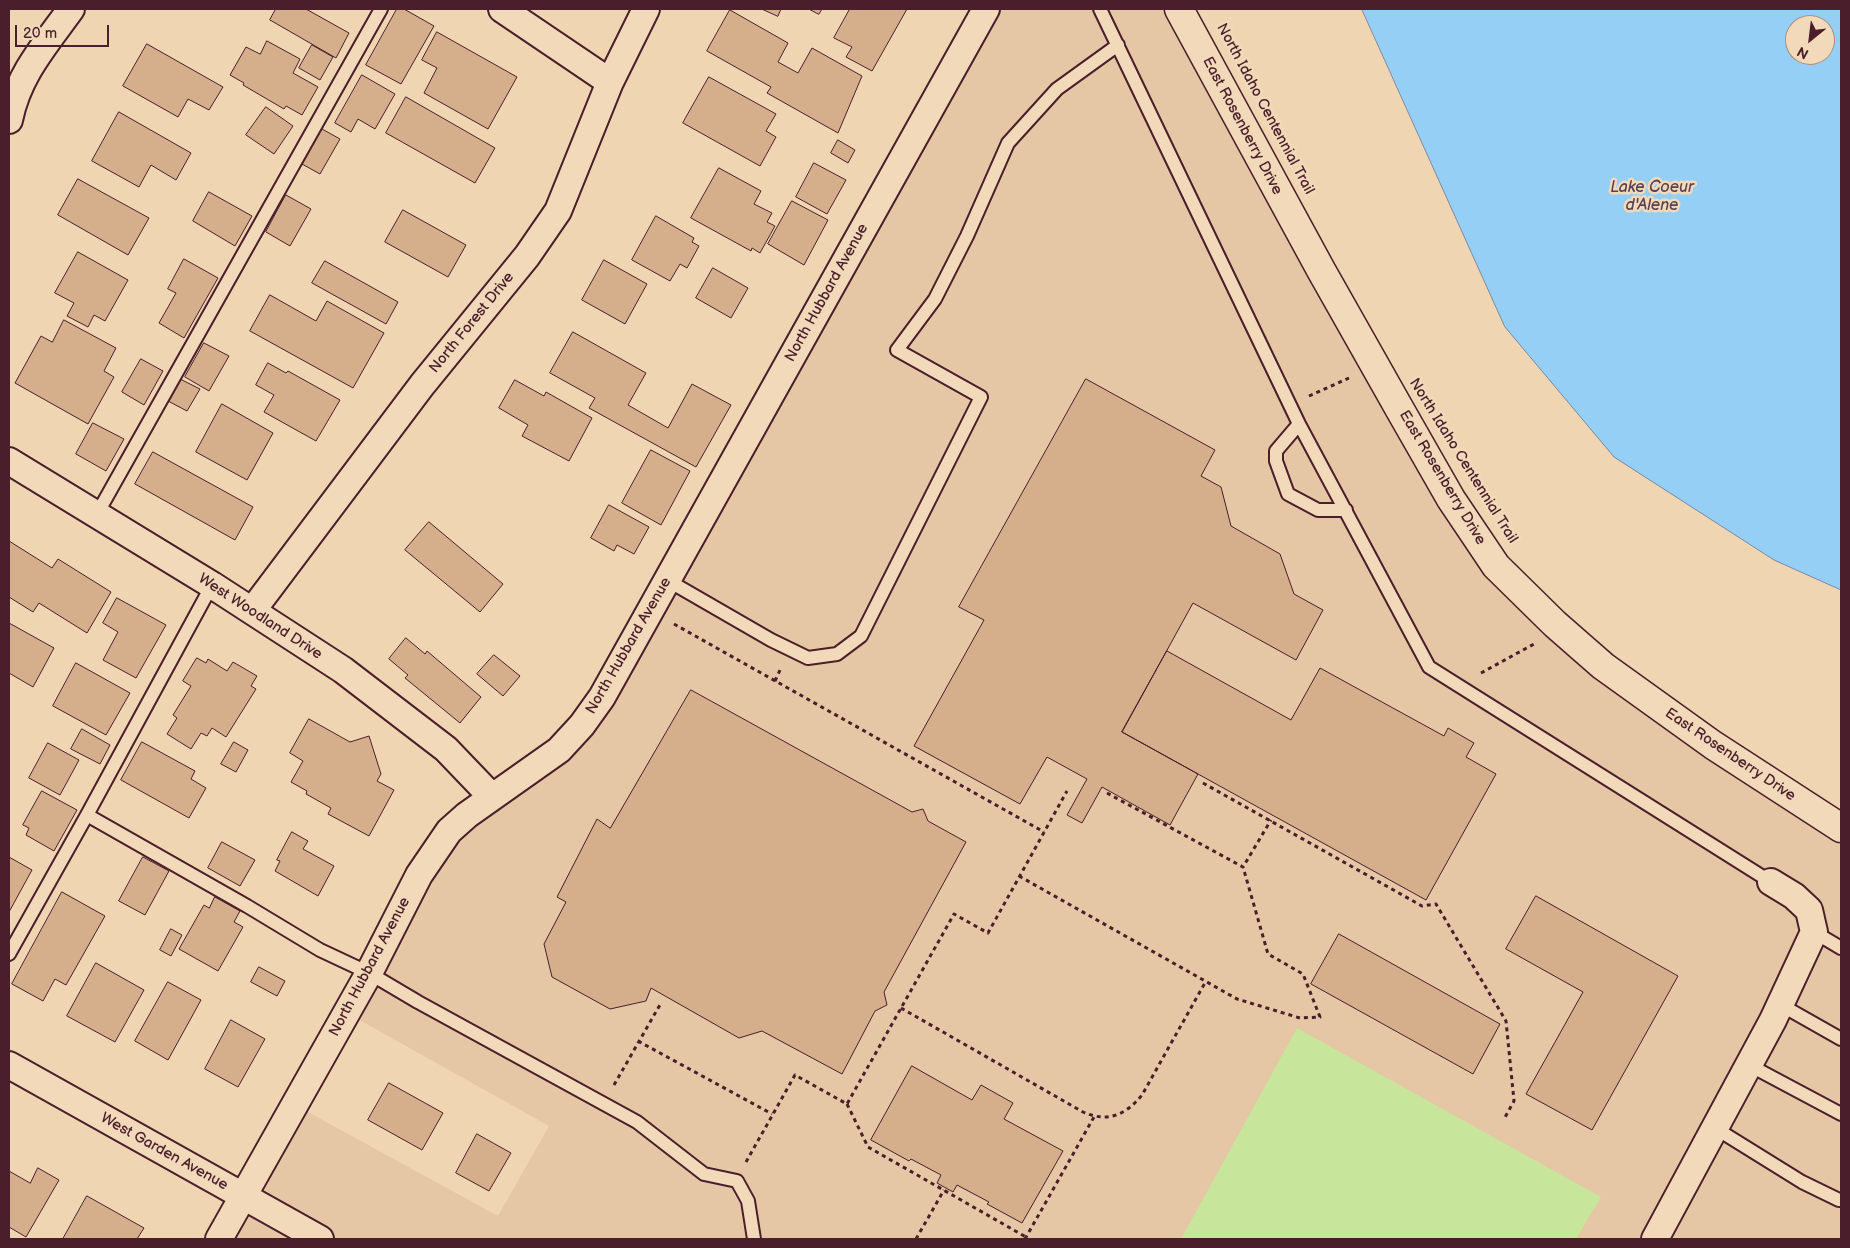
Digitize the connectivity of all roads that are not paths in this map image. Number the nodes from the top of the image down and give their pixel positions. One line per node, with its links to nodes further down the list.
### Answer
1 (71, 9): 10 (street)
2 (381, 9): 14 (lane)
3 (502, 9): 9 (street)
4 (646, 9): 9 (street, North Forest Drive)
5 (986, 9): 15 (street, North Hubbard Avenue)
6 (1100, 9): 8 (lane)
7 (1179, 9): 20 (street, East Rosenberry Drive)
8 (1118, 45): 11 (lane); 15 (lane)
9 (610, 82): 17 (street, North Forest Drive)
10 (9, 120)
11 (1299, 424): 13 (lane); 13 (lane)
12 (9, 461): 14 (street, West Woodland Drive)
13 (1346, 510): 21 (lane)
14 (97, 514): 16 (street, West Woodland Drive)
15 (667, 580): 18 (street, North Hubbard Avenue)
16 (212, 586): 17 (street, West Woodland Drive); 19 (lane)
17 (252, 611): 18 (street, West Woodland Drive)
18 (492, 797): 25 (street, North Hubbard Avenue)
19 (87, 814): 24 (lane); 25 (lane)
20 (1841, 828)
21 (1771, 882): 22 (street)
22 (1814, 932): 23 (lane); 26 (street)
23 (1841, 948)
24 (9, 954)
25 (369, 973): 32 (street, North Hubbard Avenue); 36 (lane)
26 (1781, 1005): 27 (lane); 29 (street)
27 (1841, 1039)
28 (9, 1065): 32 (street, West Garden Avenue)
29 (1749, 1065): 30 (lane); 31 (street)
30 (1841, 1114)
31 (1715, 1128): 33 (lane); 37 (street)
32 (243, 1196): 34 (street, North Hubbard Avenue); 35 (street, West Garden Avenue)
33 (1841, 1200)
34 (219, 1239)
35 (320, 1239)
36 (754, 1239)
37 (1655, 1239)

